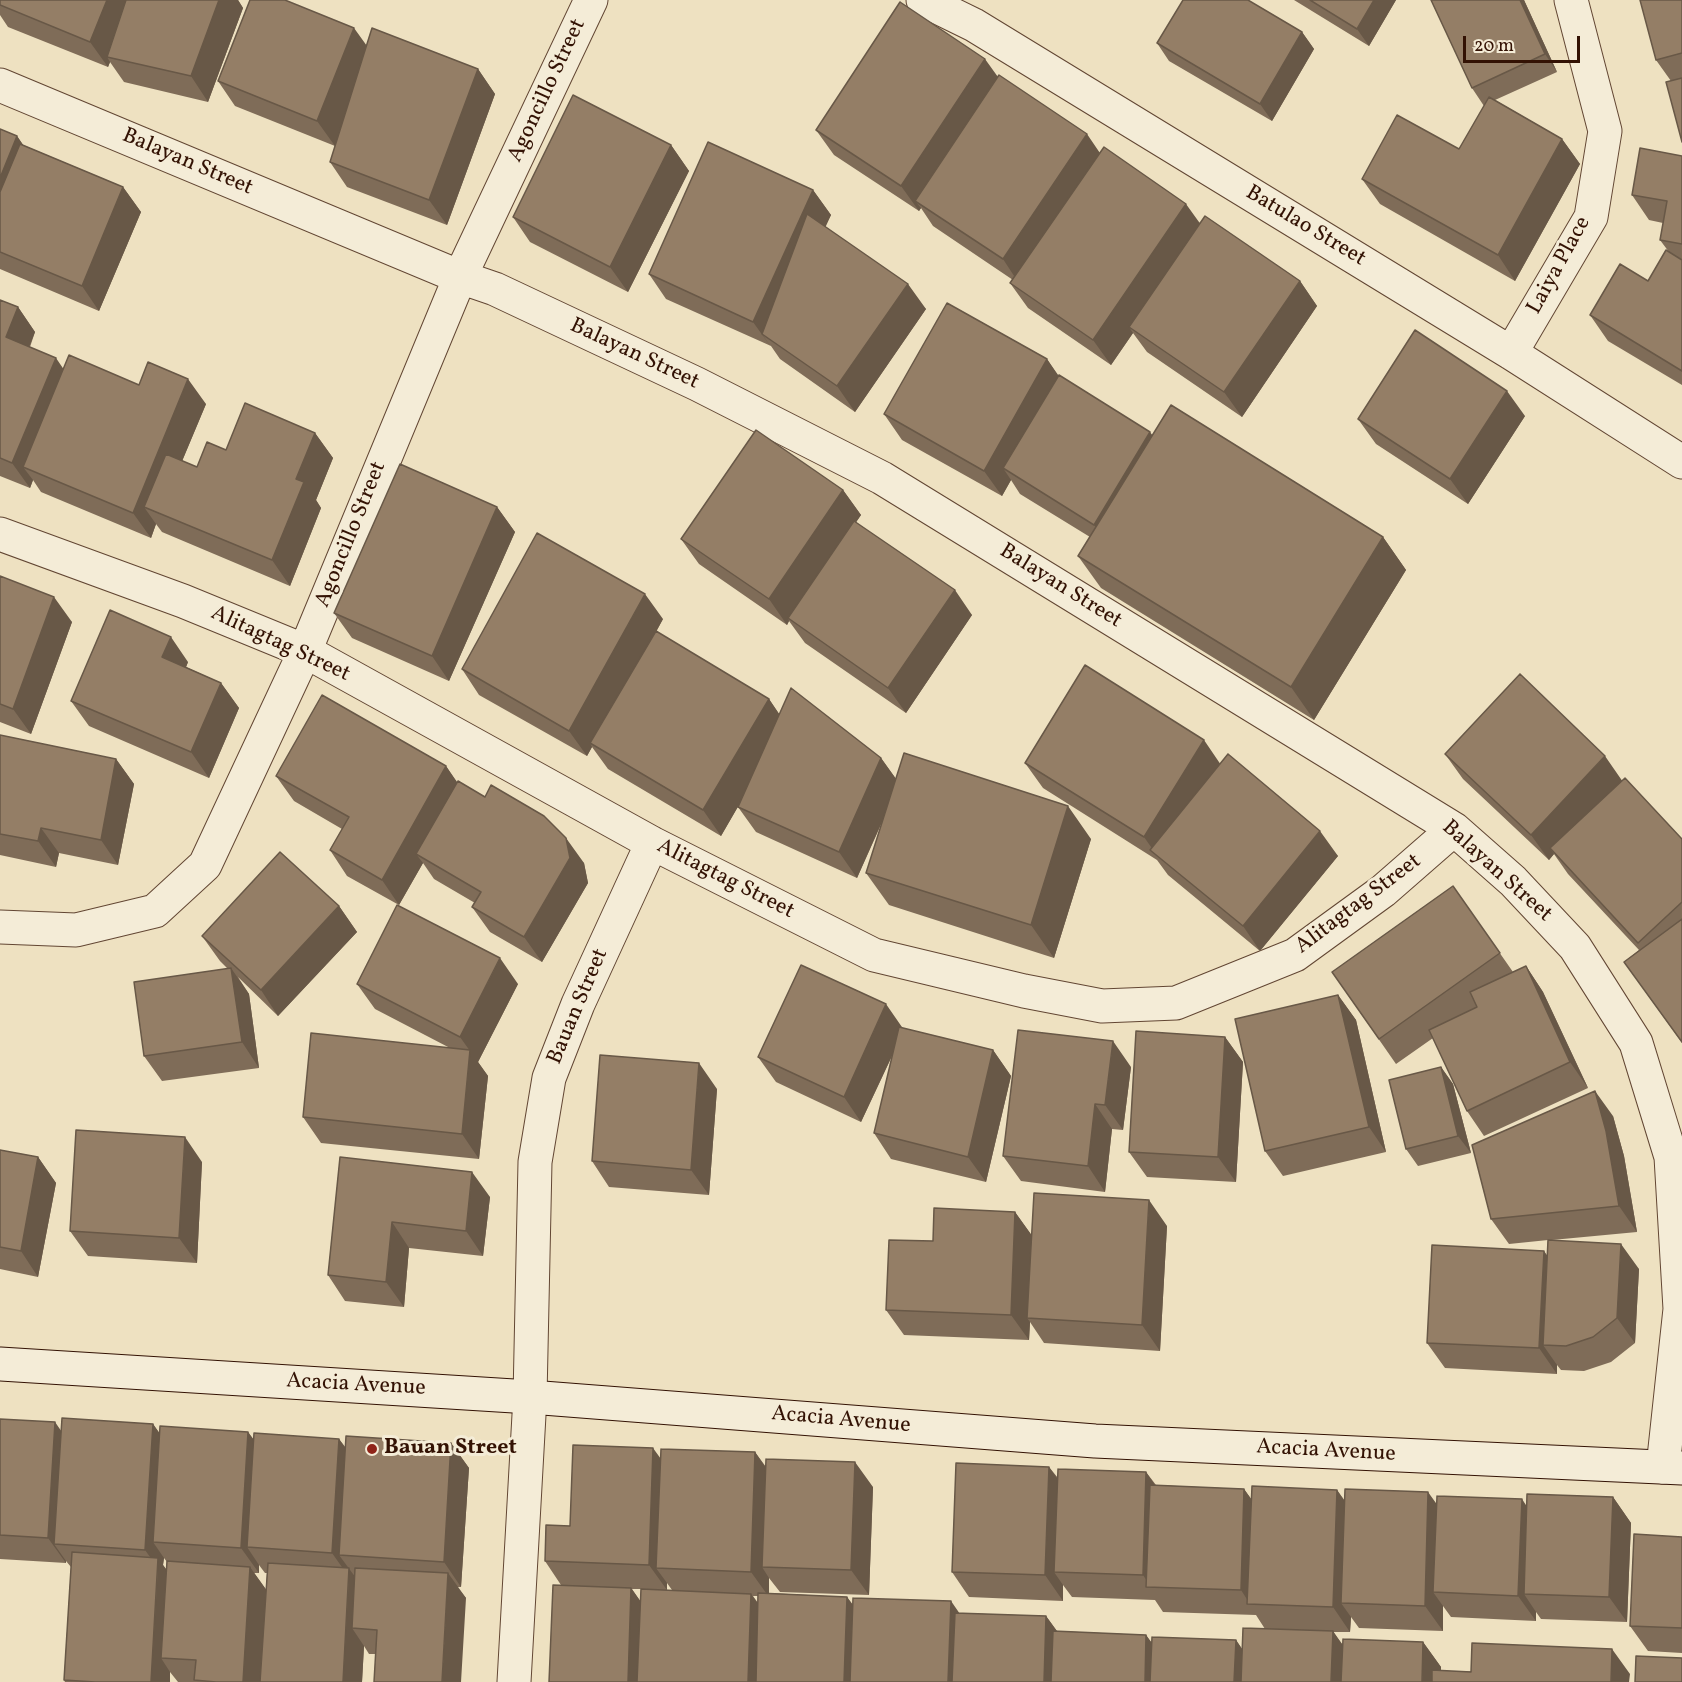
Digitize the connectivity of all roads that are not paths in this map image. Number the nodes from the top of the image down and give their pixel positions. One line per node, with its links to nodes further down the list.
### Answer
1 (591, 0): 6 (street, Agoncillo Street)
2 (923, 0): 4 (street, Batulao Street)
3 (1571, 0): 7 (street, Laiya Place)
4 (980, 12): 7 (street, Batulao Street)
5 (0, 86): 6 (street, Balayan Street)
6 (460, 277): 10 (street, Agoncillo Street); 11 (street, Balayan Street)
7 (1511, 353): 8 (street, Batulao Street)
8 (1682, 462)
9 (0, 534): 10 (street, Alitagtag Street)
10 (304, 651): 12 (street, Alitagtag Street); 13 (street, Agoncillo Street)
11 (1454, 829): 12 (street, Alitagtag Street); 16 (street, Balayan Street)
12 (652, 843): 15 (street, Bauan Street)
13 (0, 927)
14 (0, 1364): 15 (street, Acacia Avenue)
15 (530, 1397): 16 (street, Acacia Avenue); 17 (street, Bauan Street)
16 (1673, 1467)
17 (514, 1682)

